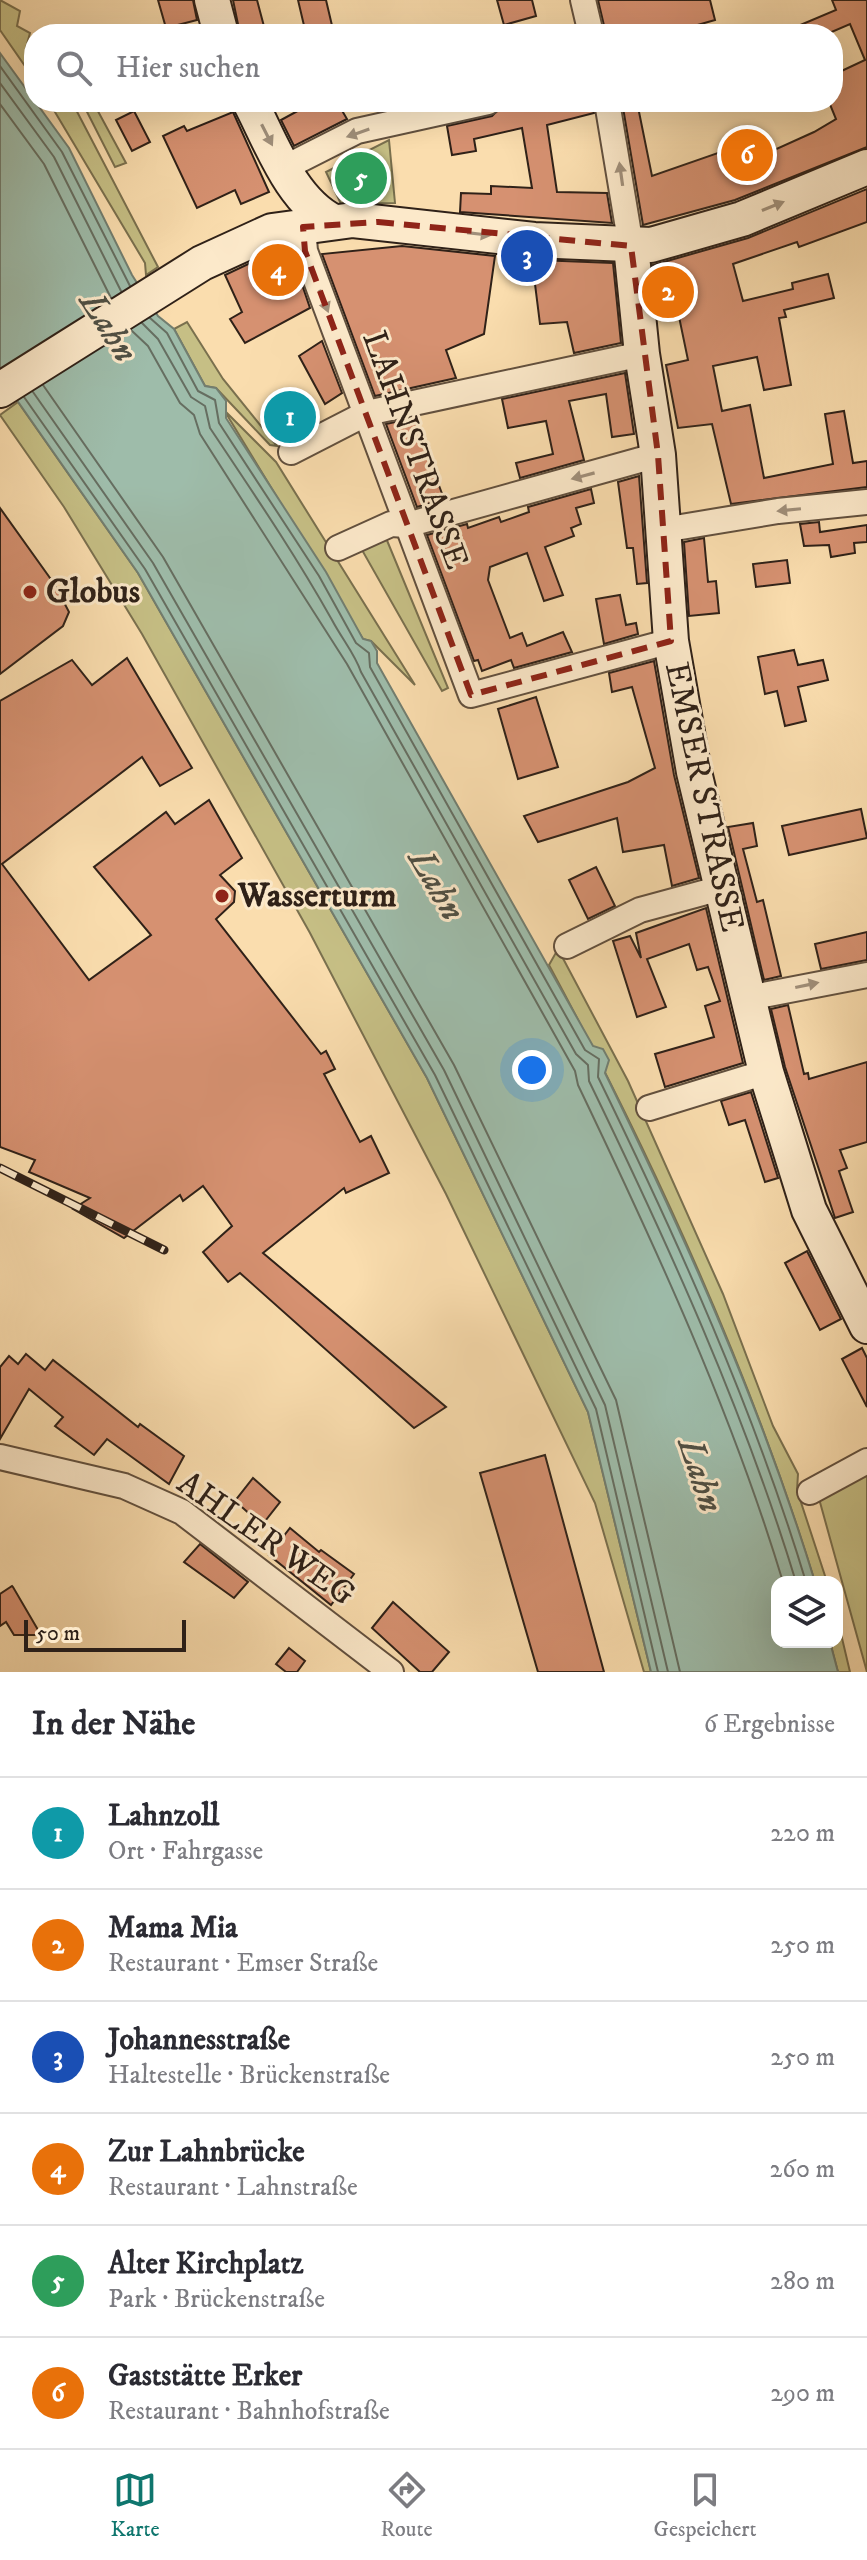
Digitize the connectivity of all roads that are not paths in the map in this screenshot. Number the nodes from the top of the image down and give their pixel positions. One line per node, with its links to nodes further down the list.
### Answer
1 (212, 0): 3 (street)
2 (583, 0): 4 (street)
3 (218, 24)
4 (589, 24)
5 (255, 112): 9 (street, one-way to 9)
6 (443, 112): 9 (street, one-way to 9)
7 (609, 112): 11 (street, one-way to 7)
8 (867, 167): 11 (street, one-way to 8)
9 (284, 168): 10 (street); 10 (street)
10 (304, 220): 11 (street, one-way to 11); 13 (street); 14 (street, LAHNSTRASSE, one-way to 14)
11 (631, 246): 12 (street, EMSER STRASSE)
12 (642, 354): 14 (street); 16 (street, EMSER STRASSE)
13 (0, 390)
14 (367, 413): 15 (street); 18 (street, LAHNSTRASSE)
15 (291, 452)
16 (658, 455): 18 (street, one-way to 18); 19 (street, EMSER STRASSE)
17 (867, 502): 19 (street, one-way to 19)
18 (407, 525): 20 (street); 21 (street, LAHNSTRASSE)
19 (663, 530): 21 (street, EMSER STRASSE)
20 (338, 548)
21 (671, 641): 22 (street, EMSER STRASSE)
22 (721, 888): 23 (street); 25 (street, EMSER STRASSE)
23 (567, 946)
24 (867, 975): 25 (street, one-way to 24)
25 (748, 998): 26 (street, EMSER STRASSE)
26 (766, 1072): 27 (street); 28 (street, EMSER STRASSE)
27 (649, 1108)
28 (867, 1326)
29 (0, 1457): 32 (street, AHLER WEG)
30 (867, 1461): 31 (street)
31 (810, 1492)
32 (391, 1672)

